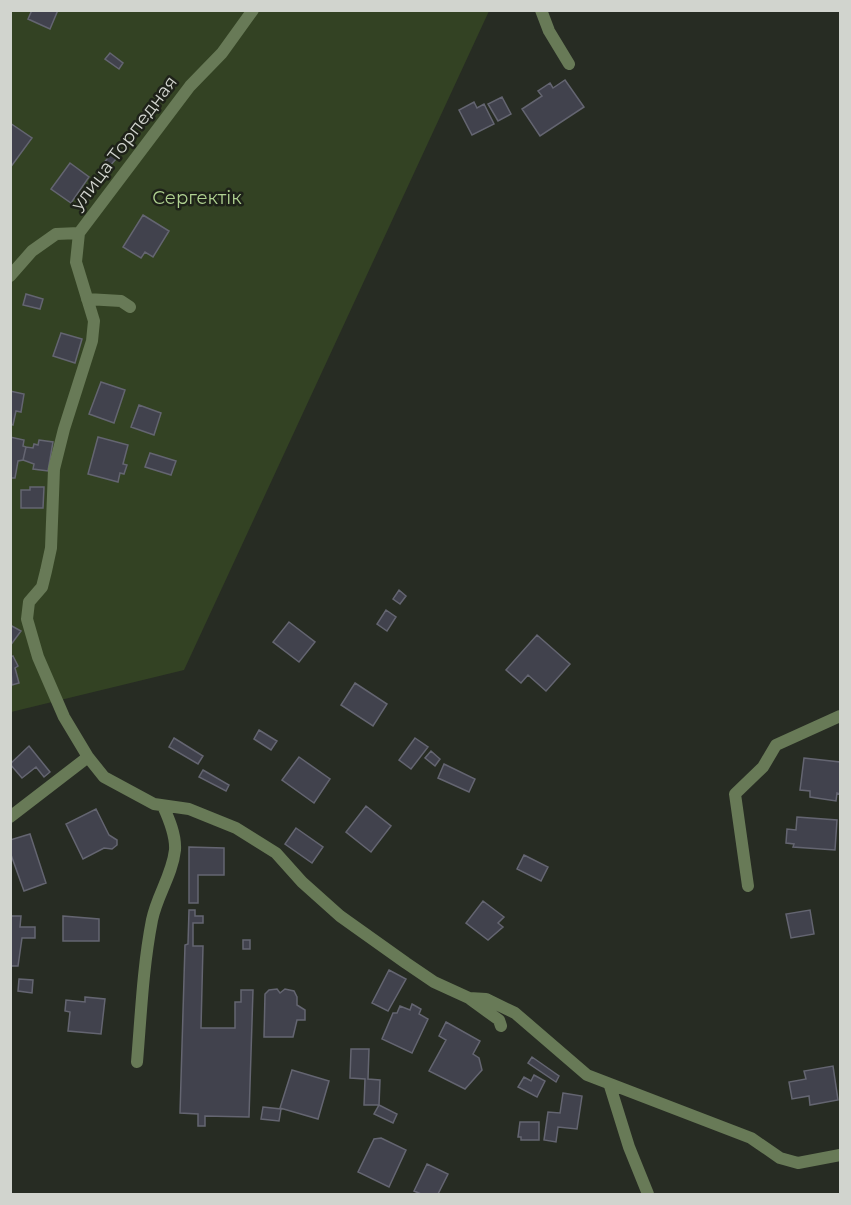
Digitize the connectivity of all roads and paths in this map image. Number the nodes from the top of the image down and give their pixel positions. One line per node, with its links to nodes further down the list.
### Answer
1 (253, 10): 4 (street, улица Торпедная)
2 (541, 10): 3 (street)
3 (569, 64)
4 (79, 233): 5 (street, улица Торпедная); 6 (street)
5 (10, 276)
6 (87, 299): 7 (street); 9 (street)
7 (127, 301)
8 (840, 716): 12 (street)
9 (88, 756): 10 (street); 11 (street)
10 (164, 806): 13 (street); 15 (street)
11 (10, 817)
12 (748, 886)
13 (469, 998): 14 (street); 16 (street)
14 (501, 1026)
15 (137, 1062)
16 (610, 1086): 17 (street); 18 (street)
17 (840, 1155)
18 (648, 1194)

